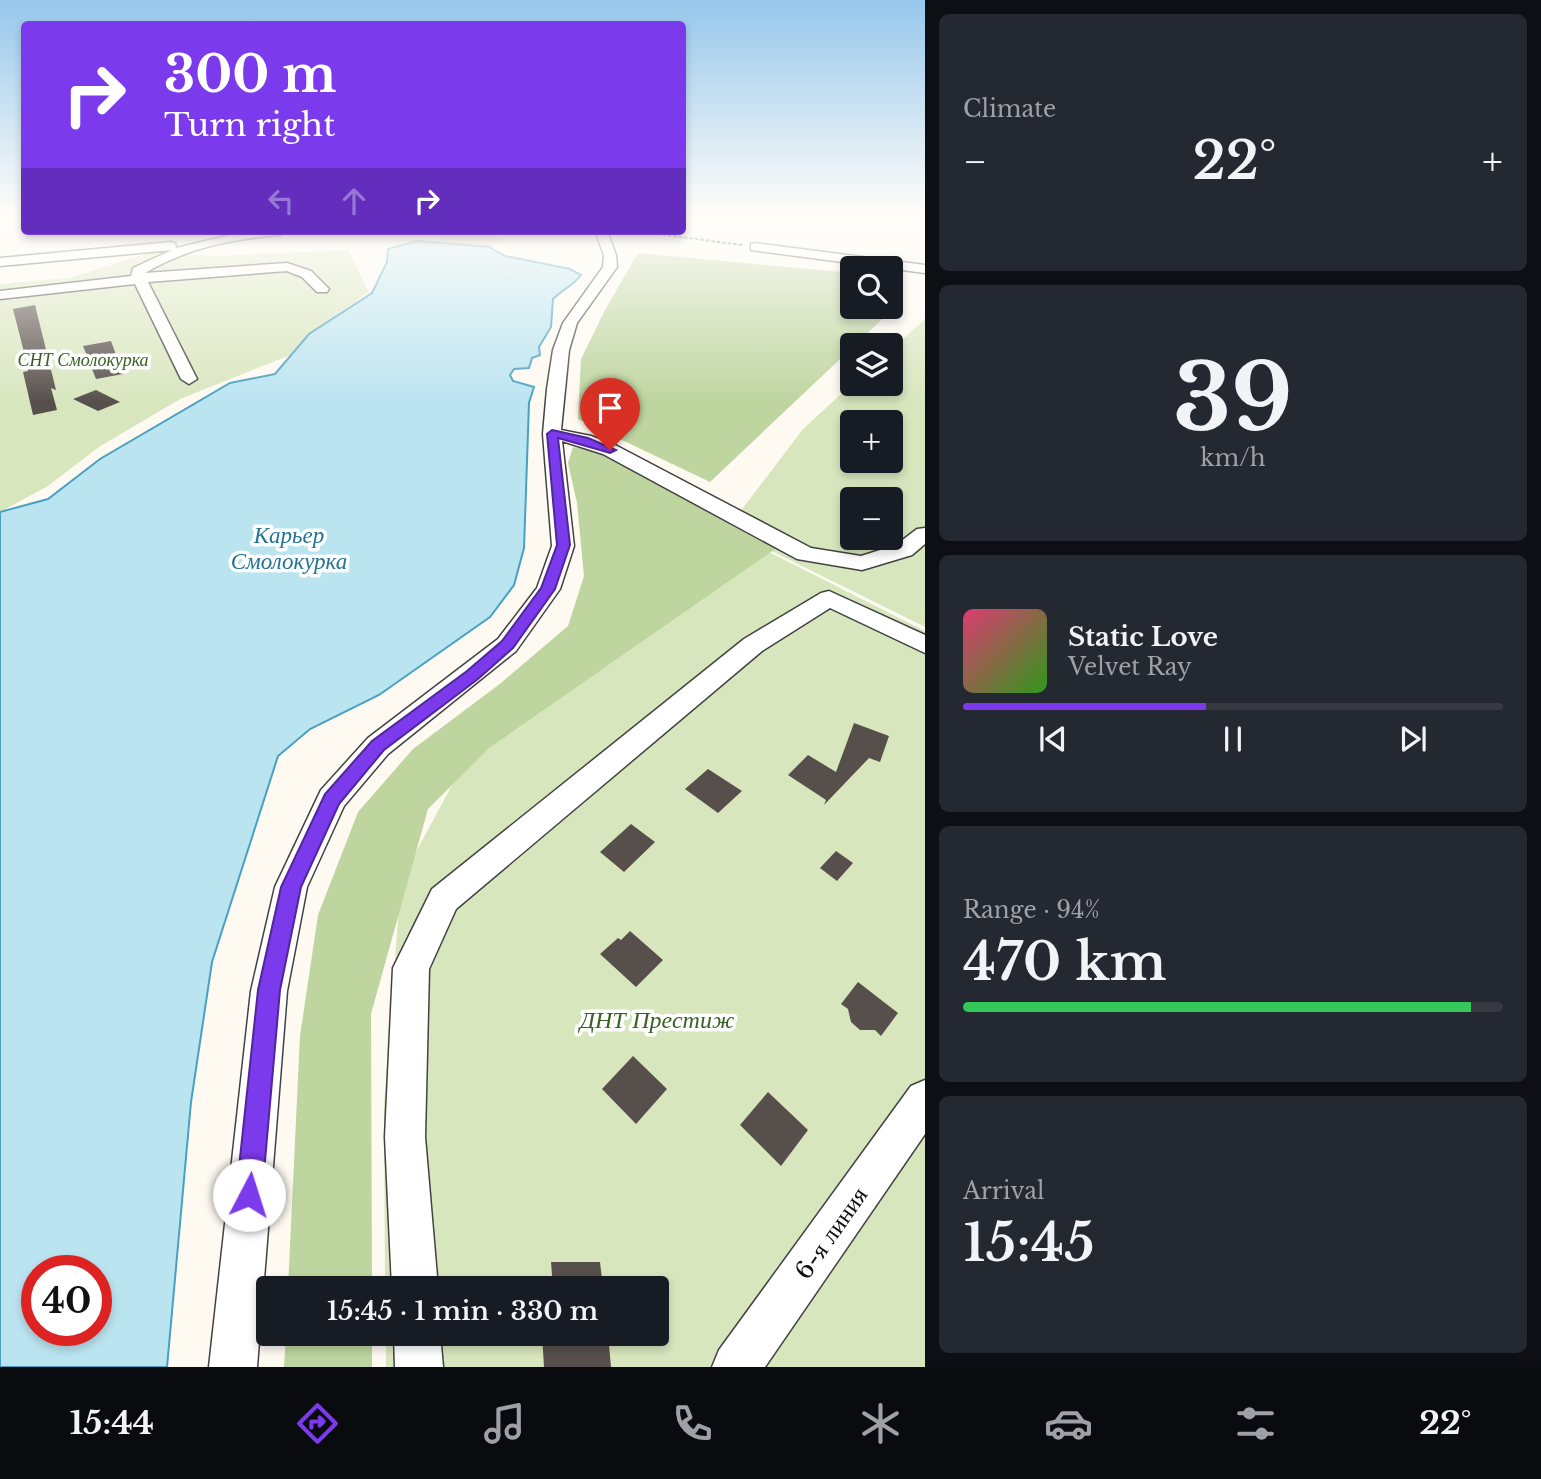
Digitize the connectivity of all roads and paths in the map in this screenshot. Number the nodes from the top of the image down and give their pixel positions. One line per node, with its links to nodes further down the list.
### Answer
1 (138, 276): 5 (street)
2 (178, 276): 5 (street)
3 (311, 276): 6 (street)
4 (604, 276): 9 (street)
5 (138, 279): 7 (street); 8 (street)
6 (322, 289)
7 (0, 295)
8 (189, 379)
9 (552, 434): 10 (street); 15 (street)
10 (925, 534)
11 (925, 645): 13 (street)
12 (925, 1100): 17 (street, 6-я линия)
13 (414, 1276)
14 (418, 1346): 16 (street)
15 (233, 1367)
16 (419, 1367)
17 (736, 1367)

